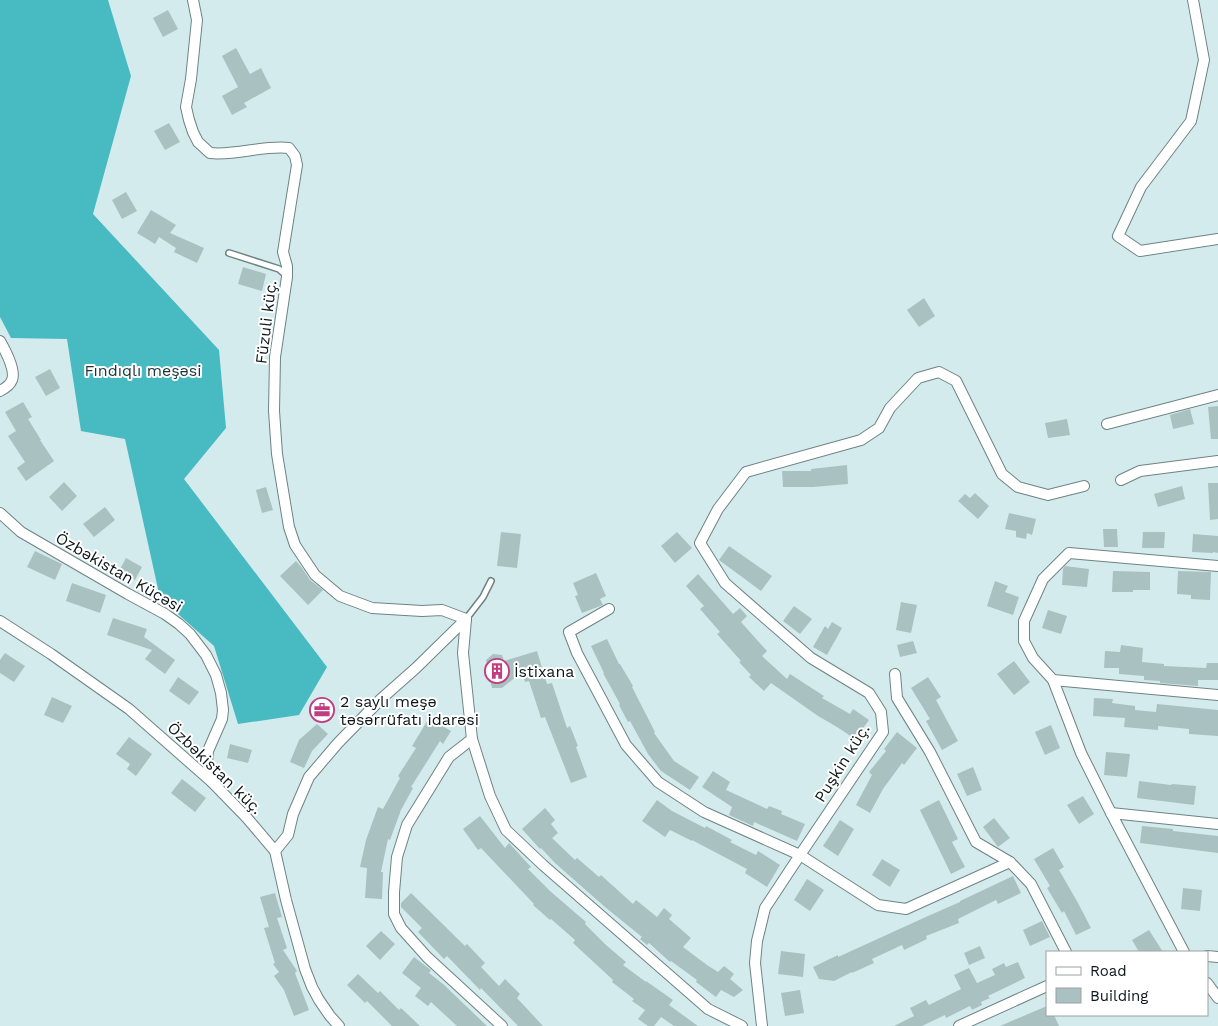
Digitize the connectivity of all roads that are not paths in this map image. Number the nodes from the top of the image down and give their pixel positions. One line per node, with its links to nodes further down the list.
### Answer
1 (193, 0): 5 (street, Füzuli küç.)
2 (1193, 0): 3 (street)
3 (1218, 239)
4 (229, 253): 5 (lane)
5 (287, 277): 17 (street, Füzuli küç.)
6 (0, 341): 7 (street)
7 (0, 391)
8 (1218, 395): 9 (street)
9 (1107, 424)
10 (1218, 461): 11 (street)
11 (1121, 480)
12 (1084, 486): 27 (street, Puşkin küç.)
13 (0, 513): 23 (street, Özbəkistan Küçəsi)
14 (1218, 566): 20 (street)
15 (491, 581): 17 (lane)
16 (609, 609): 27 (street)
17 (466, 619): 22 (street); 26 (street)
18 (0, 621): 23 (street, Özbəkistan küç.)
19 (895, 674): 28 (street)
20 (1053, 680): 21 (street); 24 (street)
21 (1218, 695)
22 (472, 739): 35 (street); 36 (street)
23 (212, 782): 26 (street, Özbəkistan küç.)
24 (1111, 813): 25 (street); 30 (street)
25 (1218, 824)
26 (275, 851): 34 (street, Özbəkistan küç.)
27 (800, 855): 28 (street); 37 (street, Puşkin küç.)
28 (1010, 862): 29 (street)
29 (1065, 951)
30 (1183, 951)
31 (1208, 984): 33 (street)
32 (1046, 986): 38 (street)
33 (1218, 998)
34 (339, 1026)
35 (502, 1026)
36 (742, 1026)
37 (762, 1026)
38 (959, 1026)

